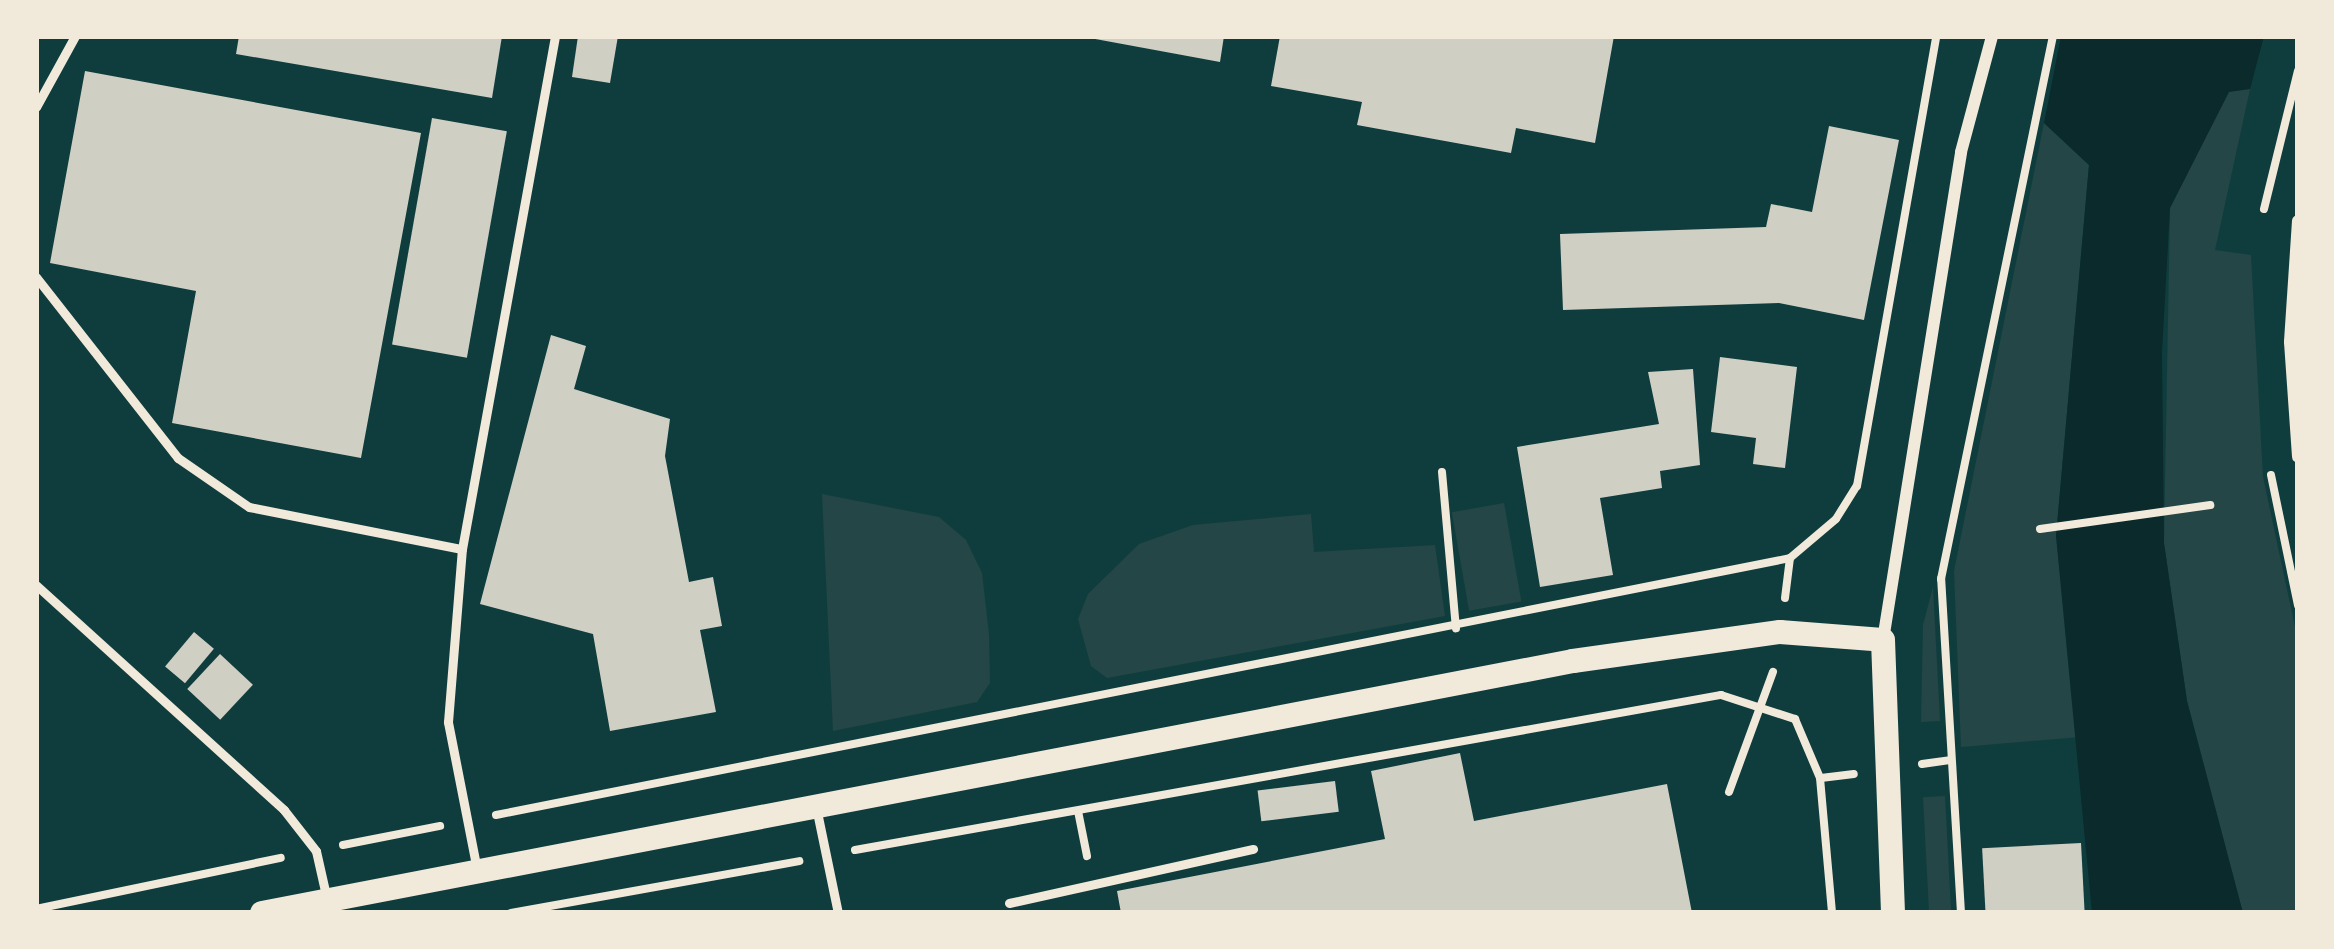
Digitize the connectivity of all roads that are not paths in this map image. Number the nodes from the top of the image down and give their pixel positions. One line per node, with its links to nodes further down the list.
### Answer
1 (75, 36): 4 (lane)
2 (555, 36): 8 (lane)
3 (1992, 36): 10 (street)
4 (36, 107)
5 (2298, 221): 7 (street)
6 (36, 277): 8 (lane)
7 (2298, 457)
8 (462, 549): 13 (lane)
9 (36, 585): 14 (lane)
10 (1883, 640): 11 (main road); 18 (main road)
11 (816, 806): 13 (main road); 17 (lane)
12 (1253, 849): 15 (lane)
13 (477, 870): 14 (main road)
14 (327, 900): 16 (main road)
15 (1010, 903)
16 (262, 913)
17 (838, 913)
18 (1893, 913)

